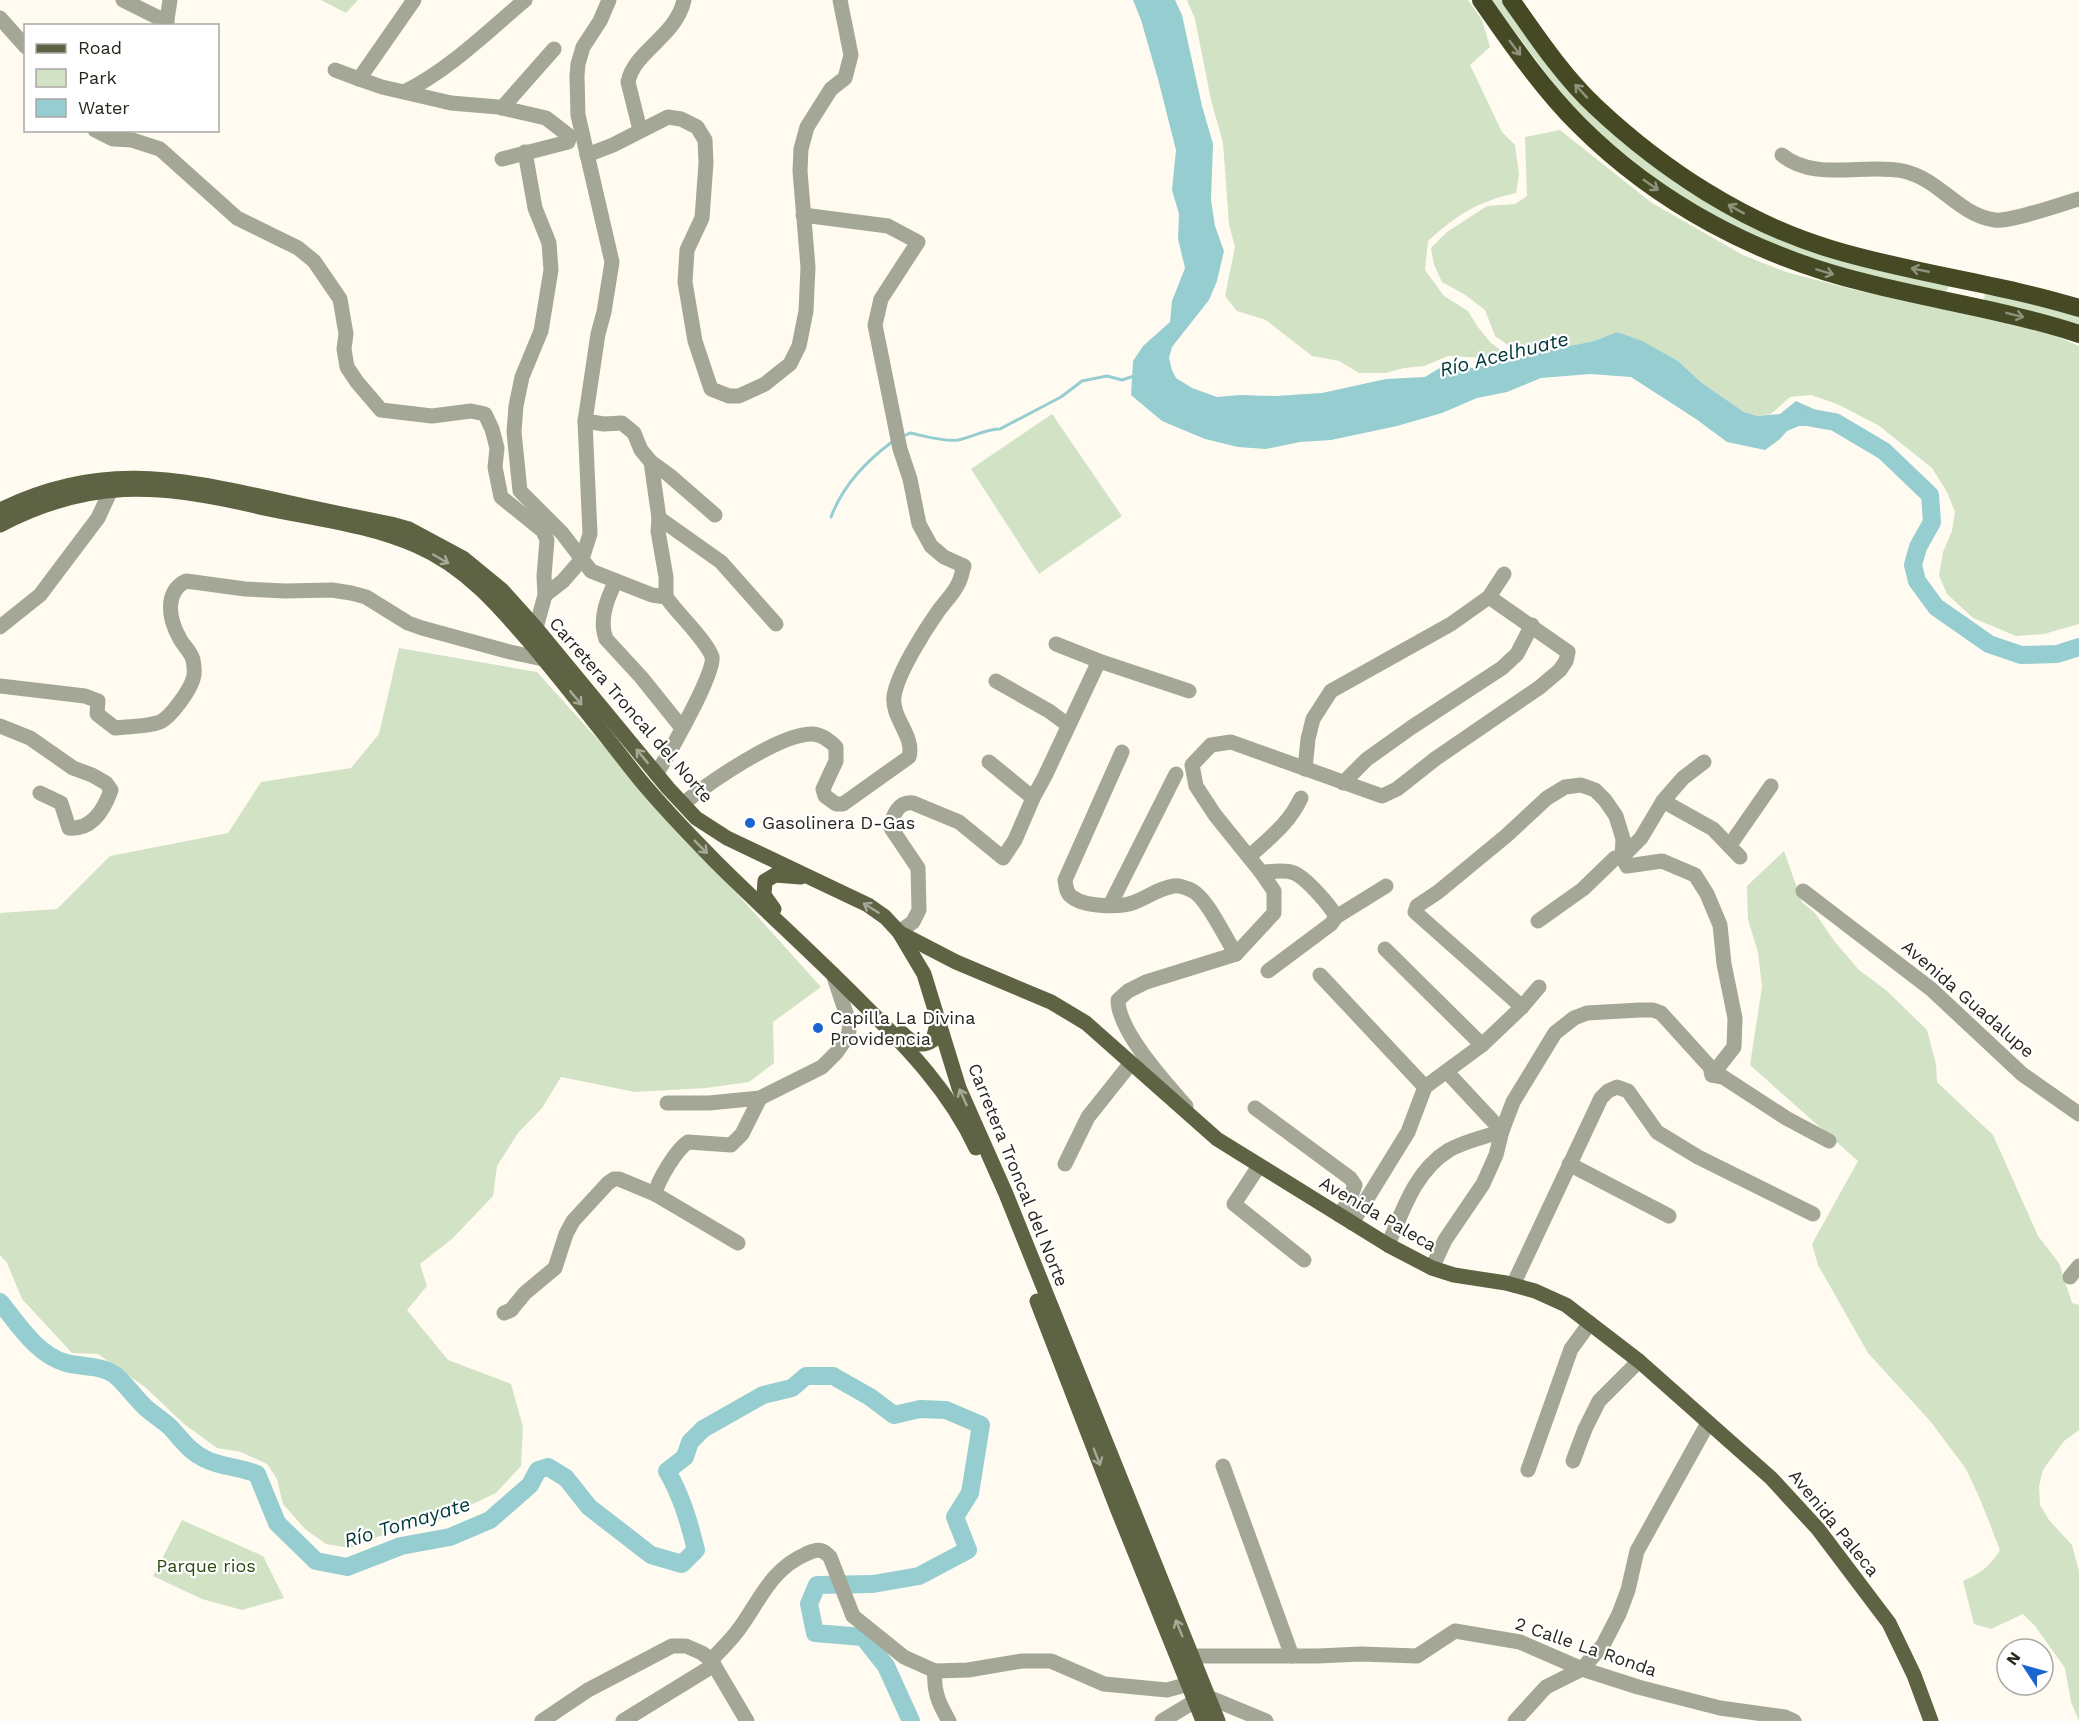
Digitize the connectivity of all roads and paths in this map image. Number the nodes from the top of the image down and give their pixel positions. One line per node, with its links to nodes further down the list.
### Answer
1 (123, 0): 11 (street)
2 (170, 0): 11 (street)
3 (414, 0): 15 (street)
4 (525, 0): 16 (street)
5 (609, 0): 22 (street)
6 (684, 0): 18 (street)
7 (840, 0): 27 (street)
8 (1481, 0): 30 (highway, one-way to 30)
9 (1511, 0): 28 (highway, one-way to 9)
10 (0, 18): 12 (street)
11 (166, 24)
12 (24, 45)
13 (554, 49): 17 (street)
14 (335, 70): 15 (street)
15 (359, 79): 16 (street)
16 (404, 92): 17 (street)
17 (502, 108): 21 (street)
18 (640, 130): 22 (street); 27 (street)
19 (99, 132): 20 (street)
20 (151, 138): 44 (street)
21 (569, 139): 22 (street); 23 (street)
22 (586, 150): 34 (street)
23 (525, 152): 25 (street); 41 (street)
24 (1782, 155): 26 (street)
25 (502, 159)
26 (2079, 199)
27 (803, 214): 72 (street)
28 (1948, 276): 29 (highway); 30 (highway)
29 (1986, 284): 31 (highway); 32 (highway)
30 (1942, 299): 31 (highway)
31 (1982, 308): 33 (highway, one-way to 33)
32 (2079, 308)
33 (2079, 334)
34 (585, 421): 35 (street); 41 (street)
35 (651, 462): 38 (street); 39 (street)
36 (111, 490): 40 (main road, Carretera Troncal del Norte); 49 (street); 52 (main road, Carretera Troncal del Norte, one-way to 52)
37 (0, 510): 50 (main road, Carretera Troncal del Norte)
38 (715, 515)
39 (659, 518): 45 (street); 47 (street)
40 (0, 525)
41 (582, 559): 43 (street); 44 (street)
42 (1504, 574): 46 (street)
43 (616, 581): 45 (street); 59 (street)
44 (545, 595): 50 (street)
45 (666, 597): 59 (street)
46 (1489, 597): 48 (street); 63 (street)
47 (776, 624)
48 (1532, 626): 66 (street); 66 (street)
49 (0, 627)
50 (536, 628): 64 (main road, Carretera Troncal del Norte, one-way to 50)
51 (1056, 644): 53 (street)
52 (543, 659): 55 (street); 83 (main road, Carretera Troncal del Norte, one-way to 83)
53 (1099, 661): 56 (street); 57 (street)
54 (996, 681): 57 (street)
55 (0, 686)
56 (1189, 691)
57 (1068, 725): 69 (street)
58 (0, 726): 68 (street)
59 (682, 728): 64 (street)
60 (1122, 752): 79 (street)
61 (990, 762): 69 (street)
62 (1704, 762): 71 (street)
63 (1305, 770): 66 (street); 73 (street)
64 (656, 774): 72 (main road, Carretera Troncal del Norte)
65 (1176, 774): 79 (street)
66 (1343, 783)
67 (1771, 786): 71 (street)
68 (40, 793)
69 (1032, 798): 82 (street)
70 (1301, 798): 73 (street)
71 (1663, 801): 74 (street)
72 (684, 803): 76 (main road, Carretera Troncal del Norte)
73 (1248, 857): 75 (street)
74 (1622, 857): 81 (street); 93 (street); 98 (street)
75 (1261, 872): 80 (street); 86 (street)
76 (813, 879): 82 (main road, Carretera Troncal del Norte, one-way to 76); 83 (main road)
77 (1386, 886): 80 (street)
78 (1803, 891): 103 (street, Avenida Guadalupe)
79 (1110, 905): 86 (street)
80 (1336, 917): 88 (street)
81 (1538, 921)
82 (898, 932): 87 (main road, Avenida Paleca); 90 (main road, Carretera Troncal del Norte)
83 (792, 934): 85 (main road, Carretera Troncal del Norte)
84 (1385, 950): 95 (street)
85 (811, 951): 89 (main road, Carretera Troncal del Norte); 94 (main road)
86 (1236, 954): 105 (street)
87 (962, 964): 90 (main road); 96 (main road, Avenida Paleca)
88 (1268, 971)
89 (833, 974): 100 (street); 131 (main road, Carretera Troncal del Norte, one-way to 131)
90 (924, 974): 94 (main road, Carretera Troncal del Norte)
91 (1320, 975): 99 (street)
92 (1539, 987): 93 (street)
93 (1522, 1007): 95 (street)
94 (938, 1018): 126 (main road, Carretera Troncal del Norte, one-way to 94)
95 (1482, 1045): 97 (street)
96 (1131, 1063): 105 (main road, Avenida Paleca); 107 (street)
97 (1447, 1072): 99 (street); 104 (street)
98 (1713, 1075): 104 (street); 106 (street)
99 (1425, 1087): 113 (street)
100 (760, 1098): 101 (street); 110 (street)
101 (667, 1102)
102 (1255, 1108): 113 (street)
103 (2079, 1114)
104 (1502, 1131): 115 (street); 117 (street)
105 (1217, 1139): 109 (main road, Avenida Paleca)
106 (1830, 1141)
107 (1065, 1164)
108 (1569, 1164): 111 (street); 112 (street); 118 (street)
109 (1259, 1166): 113 (main road, Avenida Paleca); 116 (street)
110 (655, 1194): 114 (street); 119 (street)
111 (1813, 1214)
112 (1669, 1216)
113 (1346, 1219): 115 (main road, Avenida Paleca)
114 (738, 1244)
115 (1388, 1245): 117 (main road, Avenida Paleca)
116 (1304, 1260)
117 (1432, 1268): 118 (main road, Avenida Paleca)
118 (1513, 1285): 120 (main road, Avenida Paleca)
119 (504, 1313)
120 (1590, 1323): 121 (main road, Avenida Paleca); 125 (street)
121 (1639, 1361): 122 (main road, Avenida Paleca); 123 (street)
122 (1708, 1423): 129 (street); 143 (main road, Avenida Paleca)
123 (1573, 1461)
124 (1223, 1466): 127 (street)
125 (1528, 1470)
126 (1191, 1656): 127 (street, 2 Calle La Ronda); 132 (main road, Carretera Troncal del Norte)
127 (1292, 1656): 129 (street, 2 Calle La Ronda)
128 (713, 1662): 130 (street); 133 (street); 134 (street); 135 (street)
129 (1582, 1669): 141 (street); 142 (street, 2 Calle La Ronda)
130 (935, 1671): 131 (street); 136 (street)
131 (1189, 1684): 132 (main road, Carretera Troncal del Norte)
132 (1202, 1699): 137 (street); 138 (main road, Carretera Troncal del Norte); 139 (main road, Carretera Troncal del Norte); 140 (street)
133 (542, 1721)
134 (623, 1721)
135 (747, 1721)
136 (950, 1721)
137 (1161, 1721)
138 (1203, 1721)
139 (1218, 1721)
140 (1266, 1721)
141 (1515, 1721)
142 (1794, 1721)
143 (1931, 1721)

